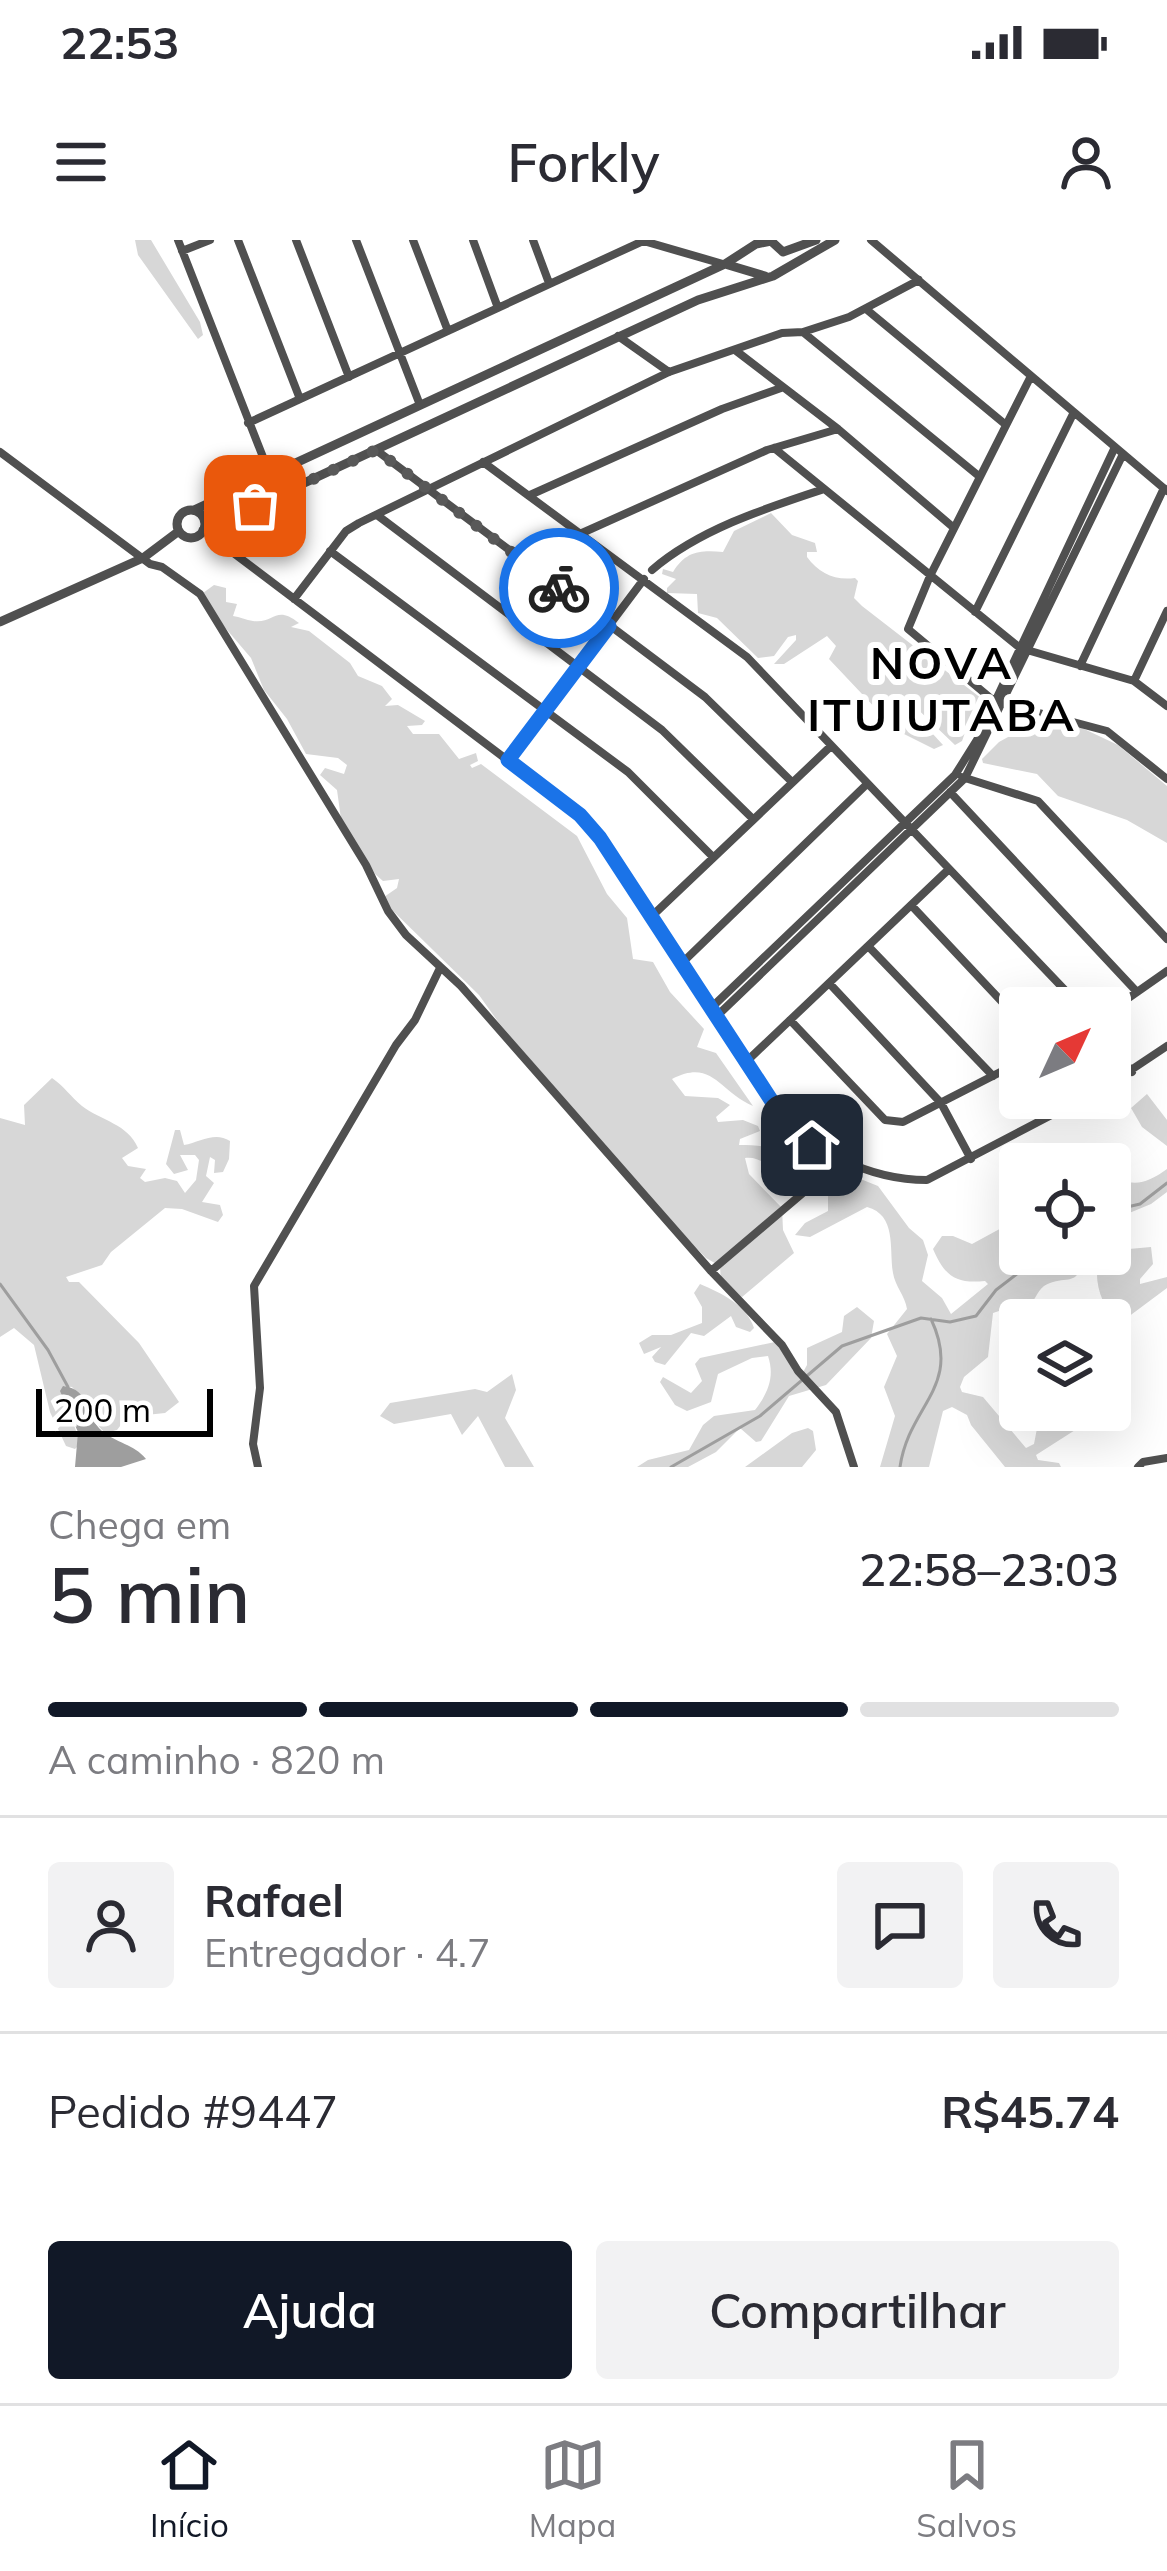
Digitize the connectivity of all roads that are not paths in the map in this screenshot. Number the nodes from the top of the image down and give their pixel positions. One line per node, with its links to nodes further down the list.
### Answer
1 (178, 240): 14 (street)
2 (210, 240): 14 (street)
3 (238, 240): 37 (street)
4 (296, 240): 35 (street)
5 (356, 240): 32 (street)
6 (413, 240): 28 (street)
7 (473, 240): 24 (street)
8 (532, 240): 23 (street)
9 (642, 240): 16 (street); 23 (street)
10 (817, 240): 15 (street)
11 (835, 240): 18 (street)
12 (871, 240): 22 (street)
13 (755, 245): 15 (street); 17 (street); 20 (street)
14 (182, 251): 40 (street)
15 (783, 252): 18 (street)
16 (698, 257): 17 (street); 19 (street)
17 (724, 264): 19 (street); 20 (street)
18 (782, 268): 21 (street)
19 (704, 272): 26 (street)
20 (755, 273): 21 (street)
21 (769, 277): 30 (street)
22 (919, 280): 25 (street); 34 (street)
23 (550, 284): 24 (street)
24 (498, 308): 28 (street)
25 (866, 309): 29 (street); 41 (street)
26 (612, 315): 27 (street); 30 (street)
27 (598, 322): 30 (street); 38 (street)
28 (448, 331): 32 (street)
29 (803, 332): 31 (street); 50 (street)
30 (616, 337): 33 (street); 45 (street)
31 (734, 350): 33 (street); 36 (street)
32 (400, 353): 35 (street); 38 (street)
33 (669, 372): 48 (street)
34 (1031, 376): 39 (street); 41 (street)
35 (349, 377): 37 (street)
36 (781, 388): 42 (street); 54 (street)
37 (301, 399): 40 (street)
38 (420, 405): 43 (street)
39 (1074, 412): 46 (street); 68 (street)
40 (248, 423): 49 (street)
41 (1006, 425): 50 (street)
42 (838, 428): 44 (street); 57 (street)
43 (371, 429): 45 (street); 49 (street)
44 (774, 448): 51 (street); 60 (street)
45 (380, 449): 52 (street); 58 (street)
46 (1119, 451): 53 (street); 72 (street)
47 (0, 452): 62 (street)
48 (483, 462): 52 (street); 54 (street)
49 (269, 476): 55 (street)
50 (980, 477): 57 (street)
51 (824, 489): 63 (street); 64 (street)
52 (428, 490): 56 (street); 70 (street)
53 (1166, 490): 73 (street)
54 (528, 496): 60 (street)
55 (194, 510): 58 (street); 59 (street)
56 (377, 514): 61 (street); 74 (street)
57 (954, 528): 64 (street)
58 (203, 530): 59 (street); 66 (street)
59 (179, 531): 62 (street)
60 (581, 534): 65 (street)
61 (330, 551): 66 (street); 78 (street)
62 (143, 558): 69 (street); 95 (street)
63 (652, 570)
64 (930, 576): 68 (street); 76 (street)
65 (644, 579): 70 (street); 79 (street)
66 (294, 598): 80 (street)
67 (1167, 611): 71 (street)
68 (975, 612): 72 (street)
69 (0, 622)
70 (609, 626): 74 (street); 83 (street)
71 (1163, 632): 75 (street)
72 (1024, 650): 73 (street); 76 (street)
73 (1080, 666): 75 (street)
74 (578, 667): 78 (street); 86 (street)
75 (1134, 682): 77 (street)
76 (998, 703): 81 (street); 82 (street)
77 (1167, 706)
78 (544, 711): 80 (street); 88 (street)
79 (831, 746): 83 (street); 84 (street)
80 (508, 760): 91 (street)
81 (960, 776): 85 (street); 87 (street); 92 (street)
82 (1167, 779)
83 (792, 782): 86 (street)
84 (867, 784): 87 (street); 94 (street)
85 (950, 792): 87 (street); 99 (street)
86 (753, 819): 88 (street)
87 (908, 826): 89 (street); 102 (street)
88 (712, 856): 91 (street)
89 (949, 868): 90 (street); 98 (street)
90 (911, 905): 93 (street); 101 (street)
91 (652, 916): 94 (street)
92 (1167, 940)
93 (868, 946): 97 (street); 108 (street)
94 (682, 964): 102 (street)
95 (440, 968): 113 (street); 115 (street)
96 (1167, 971): 99 (street)
97 (829, 983): 103 (street); 109 (street)
98 (1062, 987)
99 (1138, 992): 100 (street)
100 (1131, 997)
101 (999, 999)
102 (714, 1012): 105 (street)
103 (790, 1020): 105 (street); 109 (street)
104 (1167, 1046): 106 (street)
105 (747, 1061): 111 (street)
106 (1132, 1072)
107 (999, 1073): 108 (street)
108 (993, 1076): 109 (street)
109 (941, 1103): 112 (street)
110 (1045, 1119): 112 (street)
111 (832, 1156): 112 (street); 113 (street)
112 (971, 1159)
113 (711, 1271): 116 (street)
114 (1167, 1458): 117 (street)
115 (257, 1467)
116 (854, 1467)
117 (1138, 1467)

